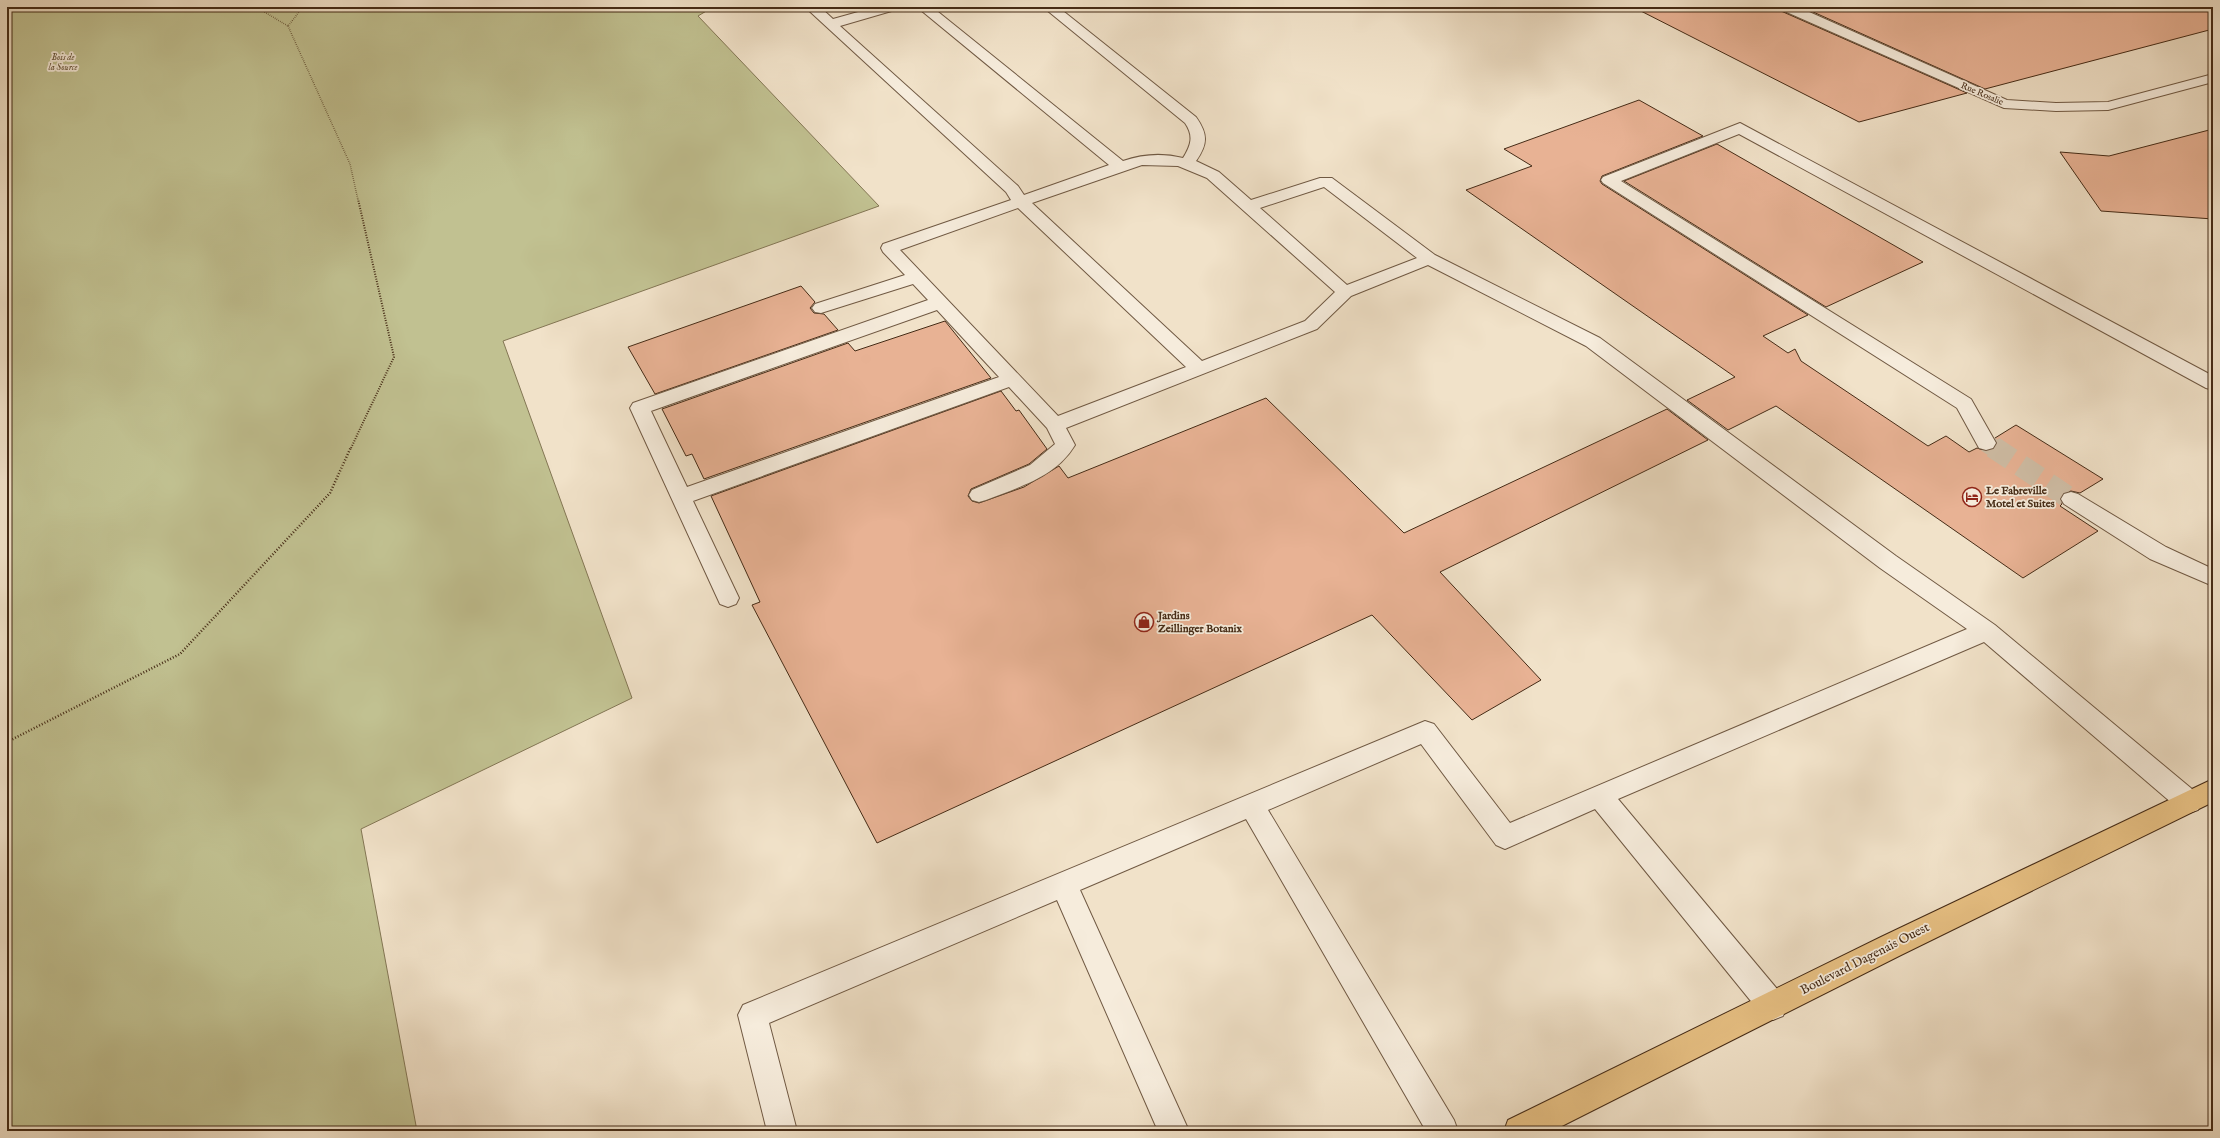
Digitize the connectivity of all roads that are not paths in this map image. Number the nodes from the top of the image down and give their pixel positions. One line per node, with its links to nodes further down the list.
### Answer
1 (812, 7): 6 (street)
2 (890, 7): 6 (street)
3 (924, 7): 9 (street)
4 (1050, 7): 8 (street)
5 (1787, 7): 7 (street, Rue Rosalie)
6 (831, 24): 10 (street)
7 (2213, 78)
8 (1188, 162): 9 (street); 11 (street)
9 (1121, 167): 10 (street)
10 (1021, 202): 13 (street); 17 (street)
11 (1249, 206): 12 (street); 14 (street)
12 (1429, 259): 14 (street); 27 (street)
13 (916, 276): 15 (street); 16 (street)
14 (1345, 292): 17 (street)
15 (941, 302): 18 (street); 23 (street)
16 (820, 308)
17 (1200, 369): 20 (street)
18 (1012, 379): 20 (street); 23 (street)
19 (2213, 384): 21 (street)
20 (1055, 425): 22 (street)
21 (1986, 443)
22 (978, 495)
23 (682, 497): 26 (street)
24 (2071, 499): 25 (street)
25 (2213, 578)
26 (728, 598)
27 (1987, 631): 29 (street); 30 (street)
28 (2213, 790): 30 (main road, Boulevard Dagenais Ouest)
29 (1599, 795): 31 (street); 33 (street)
30 (2189, 802): 33 (main road, Boulevard Dagenais Ouest)
31 (1251, 805): 32 (street); 36 (street)
32 (1064, 884): 34 (street); 35 (street)
33 (1773, 1006): 37 (main road, Boulevard Dagenais Ouest)
34 (782, 1131)
35 (1174, 1131)
36 (1443, 1131)
37 (1519, 1131)

